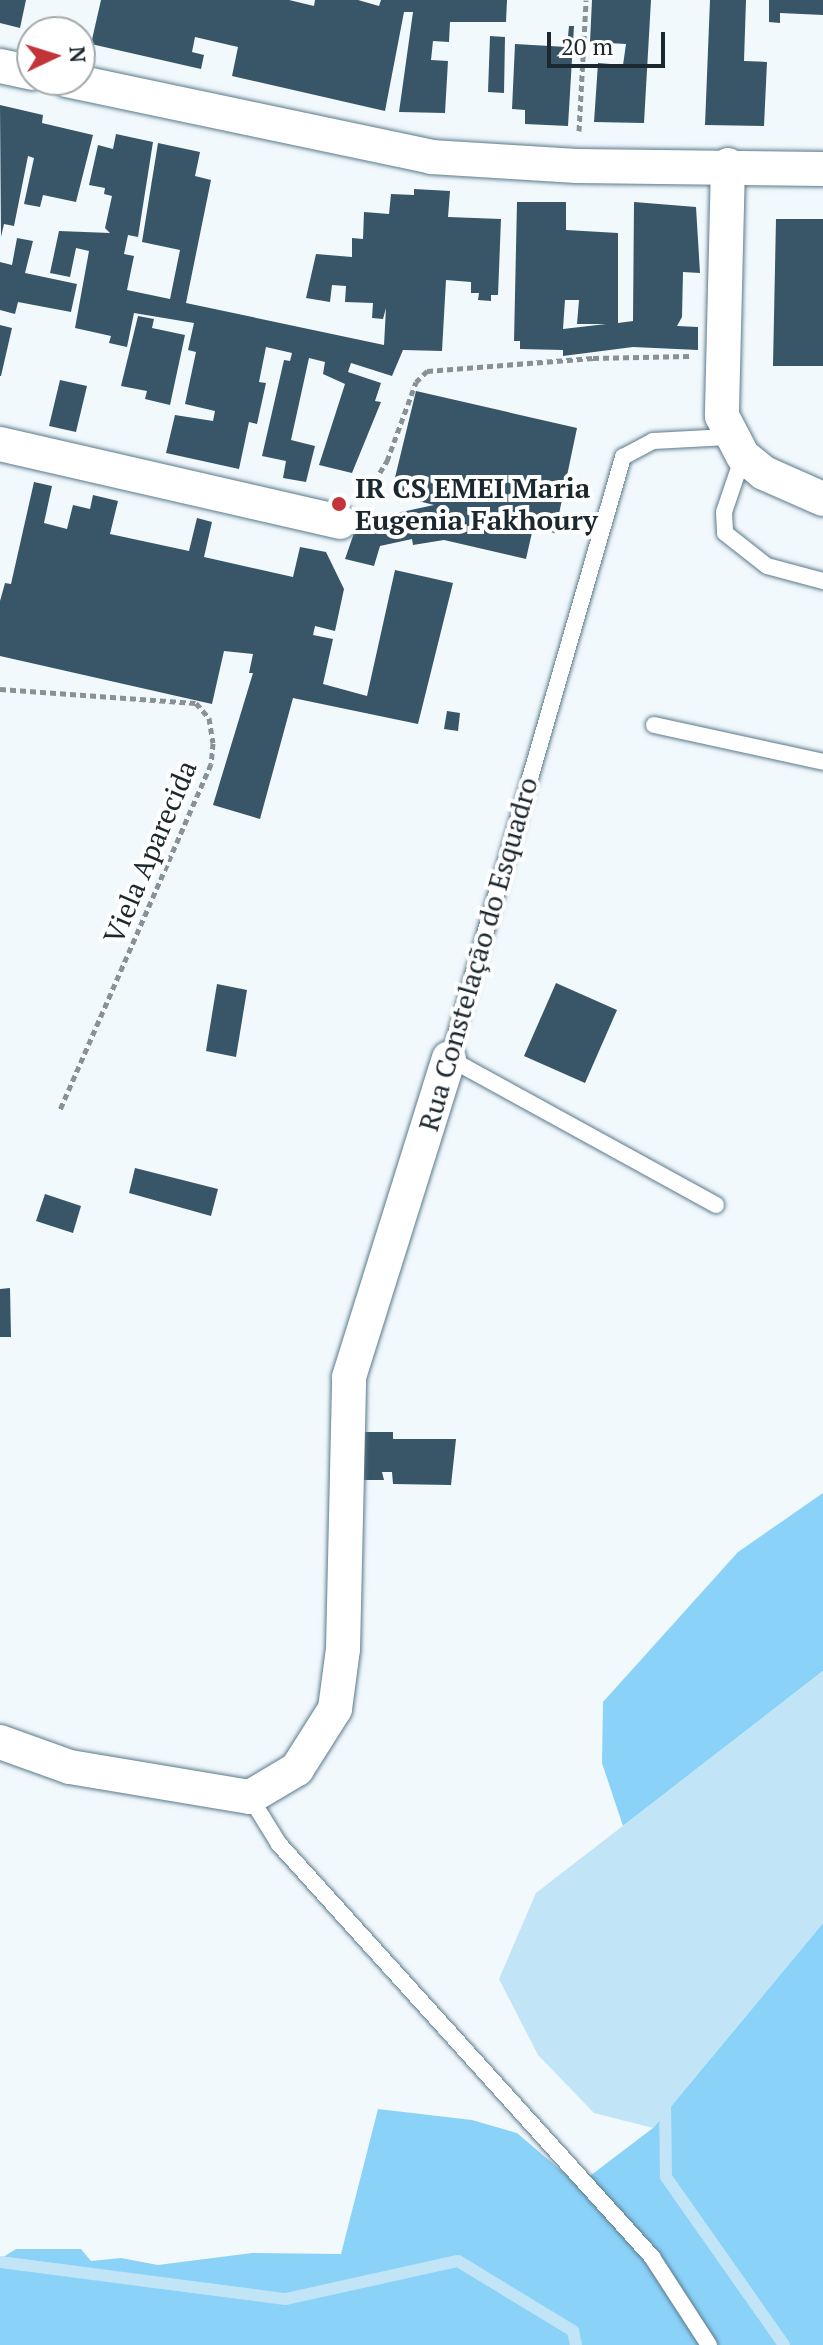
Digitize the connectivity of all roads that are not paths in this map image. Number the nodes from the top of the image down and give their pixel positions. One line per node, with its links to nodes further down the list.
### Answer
1 (96, 86): 2 (street)
2 (728, 165): 3 (street); 5 (street)
3 (823, 169)
4 (0, 444): 7 (street)
5 (736, 446): 6 (street); 8 (lane); 11 (lane, Rua Constelação do Esquadro)
6 (823, 499)
7 (340, 522)
8 (823, 581)
9 (654, 725): 10 (lane)
10 (823, 762)
11 (449, 1058): 12 (lane); 14 (street, Rua Constelação do Esquadro)
12 (716, 1205)
13 (0, 1742): 14 (street)
14 (250, 1797): 15 (lane)
15 (709, 2345)

